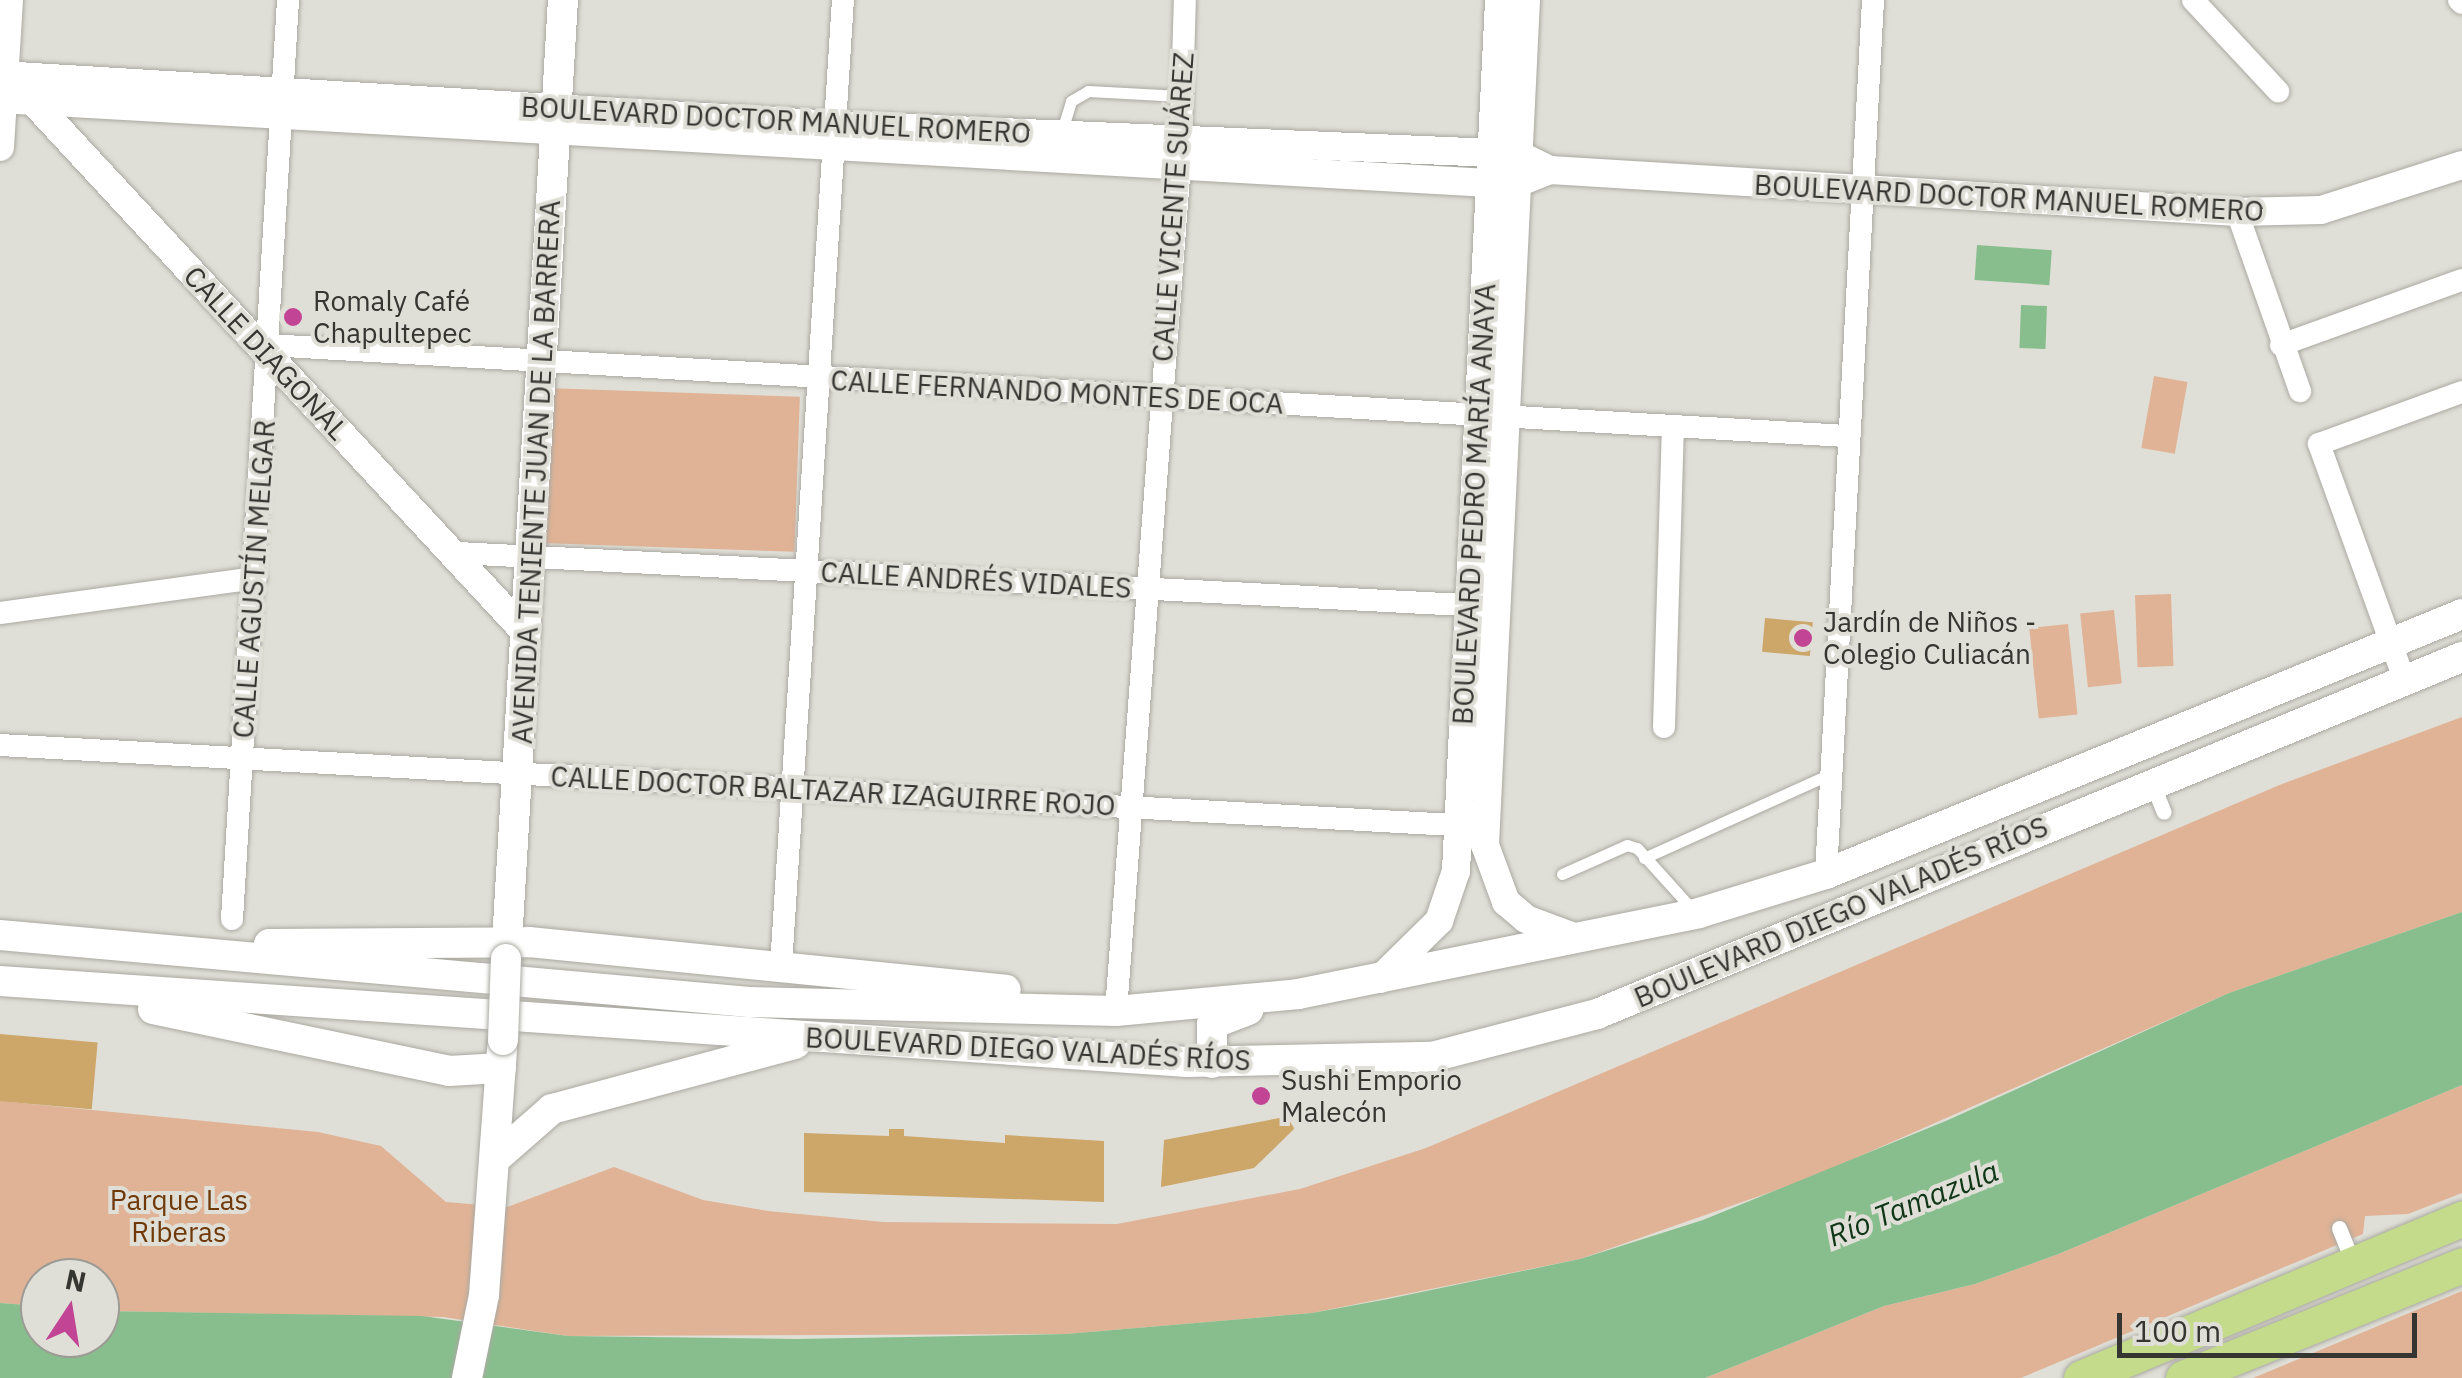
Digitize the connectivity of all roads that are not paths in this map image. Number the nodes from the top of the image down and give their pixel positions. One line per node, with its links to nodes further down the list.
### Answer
1 (8, 0): 10 (street)
2 (288, 0): 14 (street, CALLE AGUSTÍN MELGAR)
3 (563, 0): 15 (main road, AVENIDA TENIENTE JUAN DE LA BARRERA)
4 (844, 0): 17 (street)
5 (1185, 0): 12 (street, CALLE VICENTE SUÁREZ)
6 (1499, 0): 20 (street, BOULEVARD PEDRO MARÍA ANAYA)
7 (1526, 0): 20 (street, BOULEVARD PEDRO MARÍA ANAYA)
8 (1873, 0): 24 (street)
9 (2193, 0): 11 (street)
10 (1, 87): 13 (street, BOULEVARD DOCTOR MANUEL ROMERO); 14 (street, BOULEVARD DOCTOR MANUEL ROMERO); 18 (street)
11 (2278, 91)
12 (1182, 96): 16 (lane); 19 (street, CALLE VICENTE SUÁREZ)
13 (37, 103): 14 (street, BOULEVARD DOCTOR MANUEL ROMERO); 28 (street, CALLE DIAGONAL)
14 (282, 106): 15 (street, BOULEVARD DOCTOR MANUEL ROMERO); 28 (street, CALLE AGUSTÍN MELGAR)
15 (556, 121): 17 (street, BOULEVARD DOCTOR MANUEL ROMERO); 29 (main road, AVENIDA TENIENTE JUAN DE LA BARRERA)
16 (1061, 134): 17 (street, BOULEVARD DOCTOR MANUEL ROMERO); 19 (street, BOULEVARD DOCTOR MANUEL ROMERO)
17 (834, 137): 19 (street, BOULEVARD DOCTOR MANUEL ROMERO); 30 (street)
18 (0, 146)
19 (1180, 152): 20 (street, BOULEVARD DOCTOR MANUEL ROMERO); 23 (street, BOULEVARD DOCTOR MANUEL ROMERO); 33 (street, CALLE VICENTE SUÁREZ)
20 (1504, 154): 22 (street, BOULEVARD DOCTOR MANUEL ROMERO); 23 (street, BOULEVARD PEDRO MARÍA ANAYA)
21 (2462, 165): 25 (street, BOULEVARD DOCTOR MANUEL ROMERO)
22 (1550, 170): 23 (street, BOULEVARD DOCTOR MANUEL ROMERO); 24 (street, BOULEVARD DOCTOR MANUEL ROMERO)
23 (1502, 184): 34 (street, BOULEVARD PEDRO MARÍA ANAYA)
24 (1862, 192): 25 (street, BOULEVARD DOCTOR MANUEL ROMERO); 36 (street)
25 (2237, 212): 27 (street)
26 (2462, 280): 27 (street)
27 (2281, 345): 31 (street)
28 (268, 352): 29 (street, CALLE FERNANDO MONTES DE OCA); 37 (street, CALLE DIAGONAL); 40 (street, CALLE AGUSTÍN MELGAR)
29 (542, 362): 30 (street, CALLE FERNANDO MONTES DE OCA); 38 (main road, AVENIDA TENIENTE JUAN DE LA BARRERA)
30 (822, 378): 33 (street, CALLE FERNANDO MONTES DE OCA); 39 (street)
31 (2300, 392)
32 (2462, 392): 46 (street)
33 (1160, 399): 34 (street, CALLE FERNANDO MONTES DE OCA); 41 (street, CALLE VICENTE SUÁREZ)
34 (1491, 416): 35 (street, CALLE FERNANDO MONTES DE OCA); 42 (street, BOULEVARD PEDRO MARÍA ANAYA)
35 (1674, 426): 36 (street, CALLE FERNANDO MONTES DE OCA); 49 (street)
36 (1846, 436): 52 (street)
37 (458, 553): 38 (street, CALLE ANDRÉS VIDALES); 45 (street, CALLE DIAGONAL)
38 (534, 556): 39 (street, CALLE ANDRÉS VIDALES); 45 (main road, AVENIDA TENIENTE JUAN DE LA BARRERA)
39 (807, 571): 41 (street, CALLE ANDRÉS VIDALES); 55 (street)
40 (256, 578): 43 (street); 51 (street, CALLE AGUSTÍN MELGAR)
41 (1147, 588): 42 (street, CALLE ANDRÉS VIDALES); 56 (street, CALLE VICENTE SUÁREZ)
42 (1482, 606): 58 (street, BOULEVARD PEDRO MARÍA ANAYA)
43 (0, 613)
44 (2462, 614): 46 (main road, BOULEVARD DIEGO VALADÉS RÍOS)
45 (528, 634): 53 (main road, AVENIDA TENIENTE JUAN DE LA BARRERA)
46 (2389, 642): 48 (street); 61 (main road, BOULEVARD DIEGO VALADÉS RÍOS)
47 (2462, 657): 48 (main road, BOULEVARD DIEGO VALADÉS RÍOS)
48 (2404, 679): 54 (main road, BOULEVARD DIEGO VALADÉS RÍOS)
49 (1664, 728)
50 (0, 746): 51 (street, CALLE DOCTOR BALTAZAR IZAGUIRRE ROJO)
51 (243, 758): 53 (street, CALLE DOCTOR BALTAZAR IZAGUIRRE ROJO); 63 (street, CALLE AGUSTÍN MELGAR)
52 (1834, 772): 59 (lane); 61 (street)
53 (519, 774): 55 (street, CALLE DOCTOR BALTAZAR IZAGUIRRE ROJO); 67 (main road, AVENIDA TENIENTE JUAN DE LA BARRERA)
54 (2152, 782): 57 (street); 71 (main road, BOULEVARD DIEGO VALADÉS RÍOS)
55 (792, 789): 56 (street, CALLE DOCTOR BALTAZAR IZAGUIRRE ROJO); 68 (street)
56 (1135, 808): 58 (street, CALLE DOCTOR BALTAZAR IZAGUIRRE ROJO); 75 (street, CALLE VICENTE SUÁREZ)
57 (2164, 812)
58 (1472, 826): 65 (street, BOULEVARD PEDRO MARÍA ANAYA); 69 (street, BOULEVARD PEDRO MARÍA ANAYA)
59 (1644, 858): 60 (lane); 62 (lane)
60 (1562, 874)
61 (1826, 874): 62 (main road, BOULEVARD DIEGO VALADÉS RÍOS)
62 (1699, 913): 65 (main road, BOULEVARD DIEGO VALADÉS RÍOS); 71 (main road)
63 (232, 919)
64 (0, 935): 66 (main road, BOULEVARD DIEGO VALADÉS RÍOS)
65 (1571, 936): 69 (main road, BOULEVARD DIEGO VALADÉS RÍOS)
66 (89, 944): 67 (main road); 74 (main road, BOULEVARD DIEGO VALADÉS RÍOS)
67 (507, 951): 68 (main road); 77 (main road, AVENIDA TENIENTE JUAN DE LA BARRERA, bridge)
68 (781, 966): 74 (main road)
69 (1379, 980): 73 (main road, BOULEVARD DIEGO VALADÉS RÍOS)
70 (0, 981): 72 (main road, BOULEVARD DIEGO VALADÉS RÍOS)
71 (1670, 982): 78 (main road, BOULEVARD DIEGO VALADÉS RÍOS)
72 (105, 990): 76 (main road, BOULEVARD DIEGO VALADÉS RÍOS); 77 (main road)
73 (1298, 994): 75 (main road, BOULEVARD DIEGO VALADÉS RÍOS); 78 (main road)
74 (1084, 1011): 75 (main road, BOULEVARD DIEGO VALADÉS RÍOS)
75 (1116, 1012)
76 (818, 1038): 78 (main road, BOULEVARD DIEGO VALADÉS RÍOS); 79 (main road)
77 (502, 1054): 79 (main road, AVENIDA TENIENTE JUAN DE LA BARRERA)
78 (1212, 1063)
79 (496, 1162): 84 (main road, AVENIDA TENIENTE JUAN DE LA BARRERA)
80 (2462, 1219): 82 (main road)
81 (2339, 1228): 82 (street)
82 (2353, 1264): 85 (main road)
83 (2462, 1265): 86 (main road)
84 (468, 1378)
85 (2081, 1378)
86 (2183, 1378)

